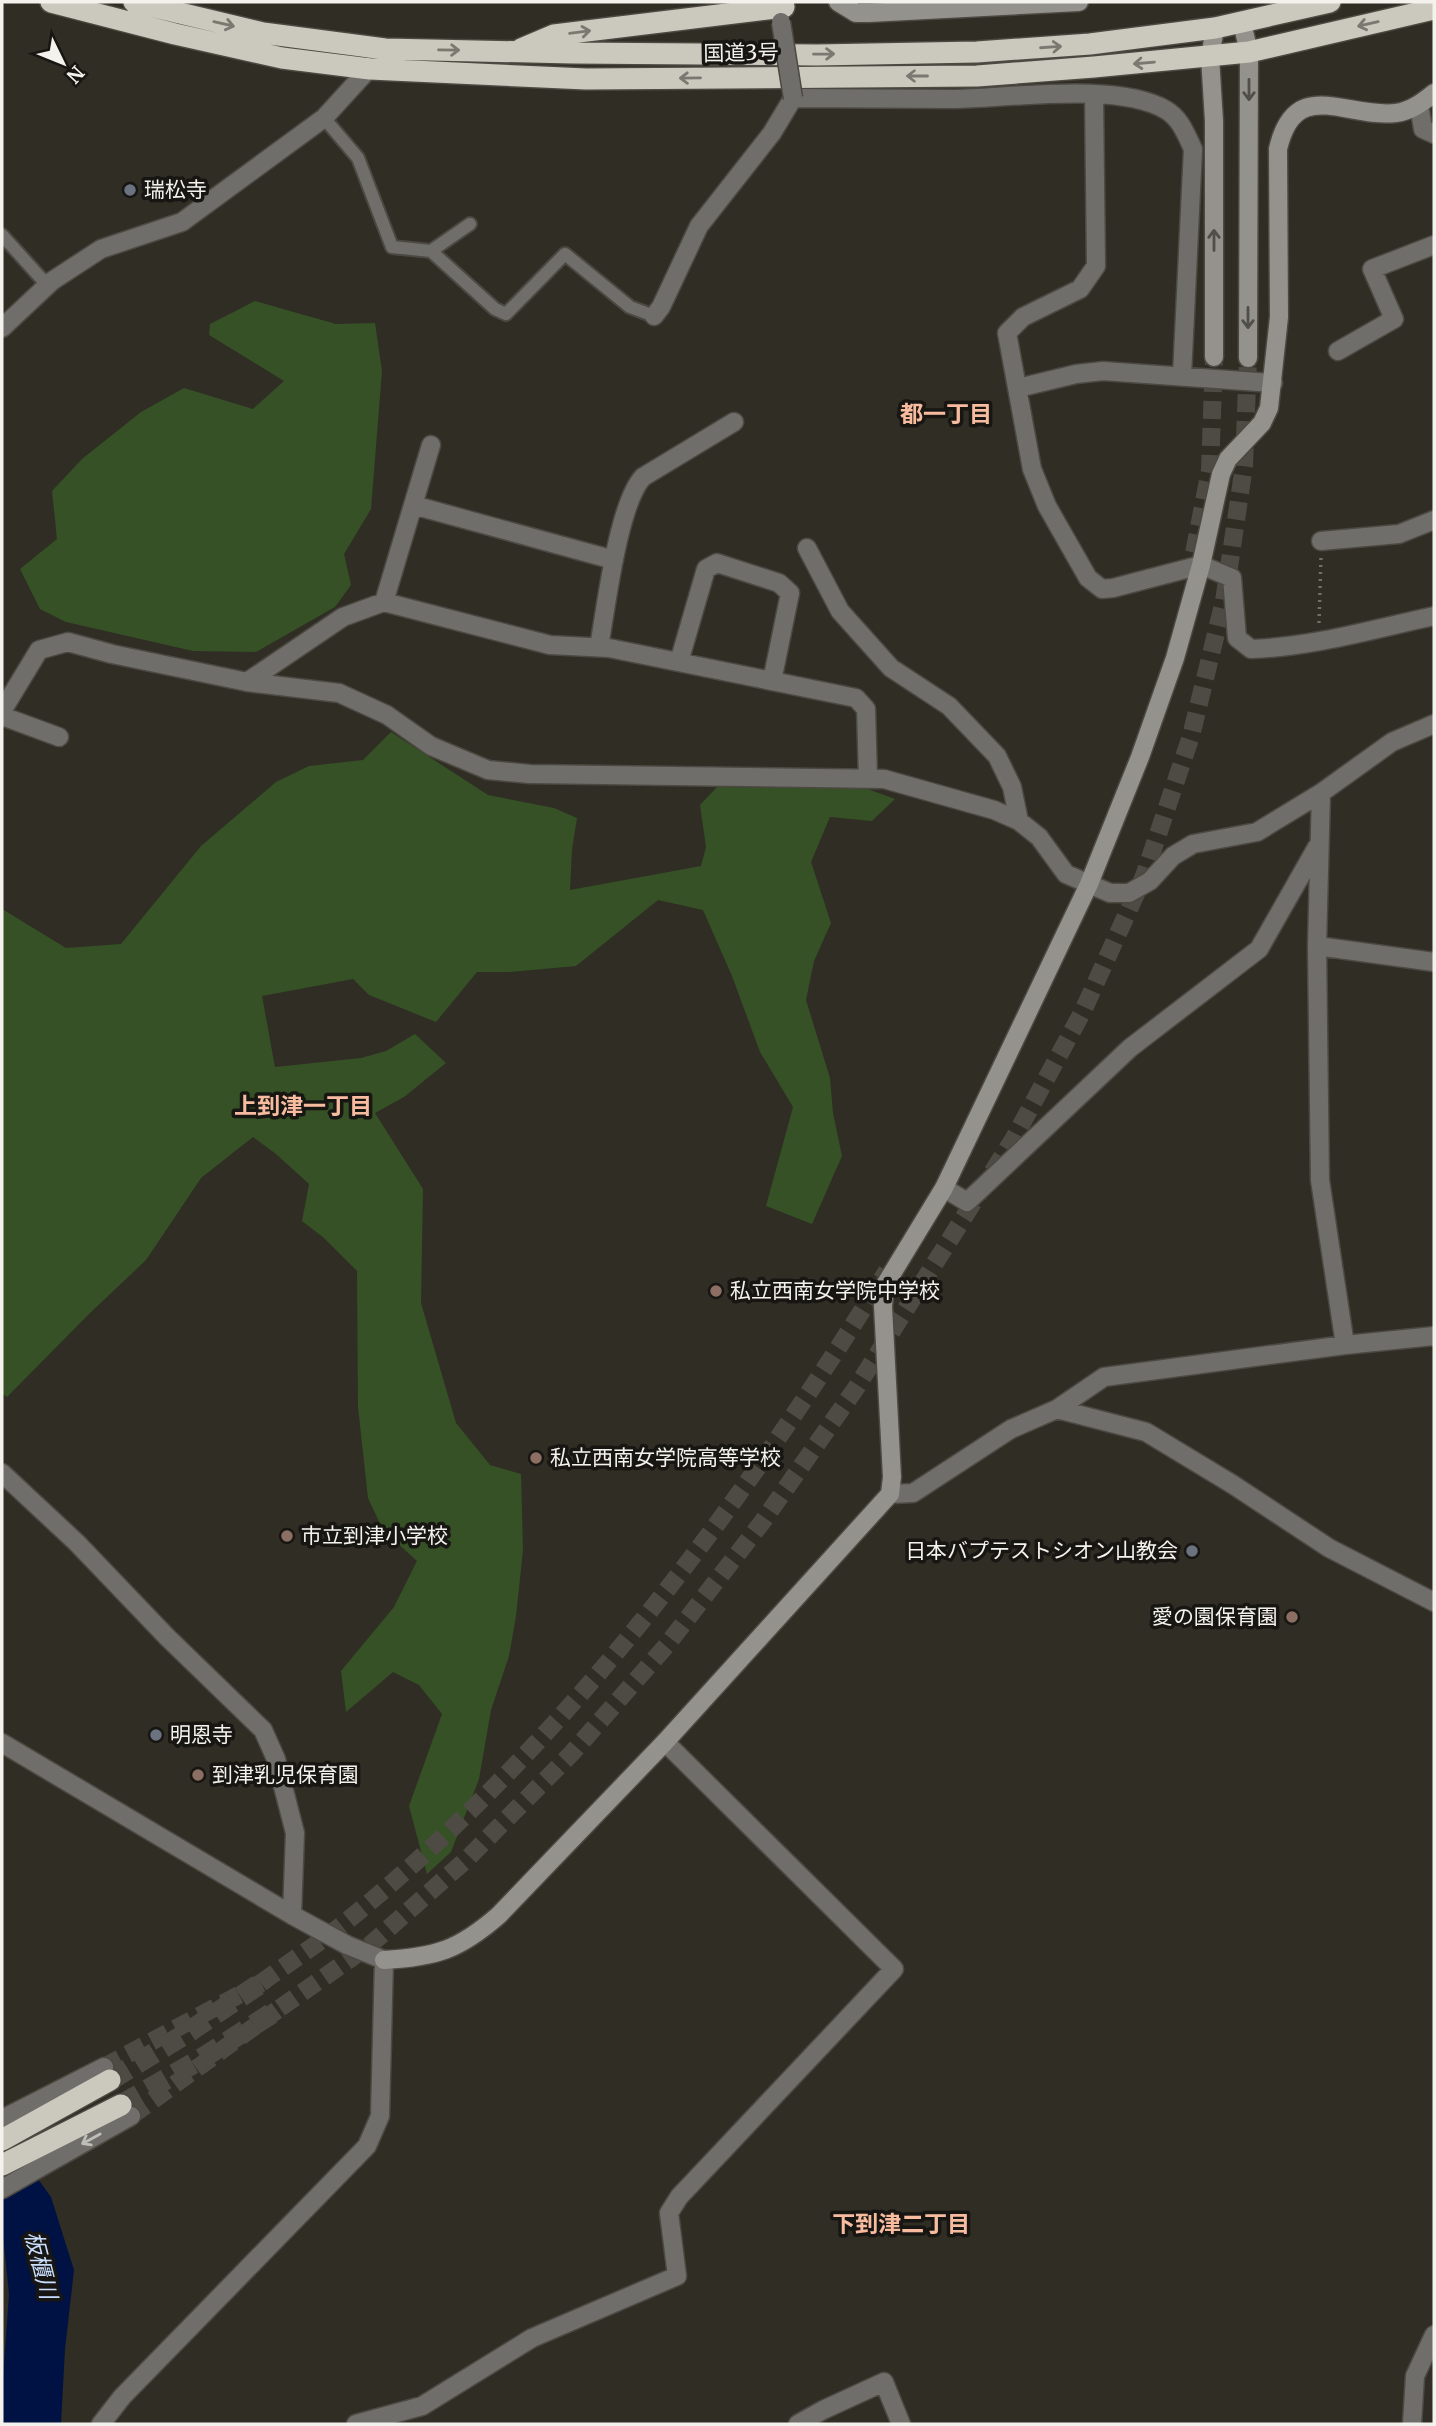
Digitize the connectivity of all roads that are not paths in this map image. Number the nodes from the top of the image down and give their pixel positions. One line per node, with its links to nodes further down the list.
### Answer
1 (51, 2): 15 (highway, 国道3号)
2 (134, 2): 6 (highway, 国道3号)
3 (838, 2): 4 (street)
4 (1079, 2)
5 (1330, 2): 9 (highway, 国道3号)
6 (183, 8): 11 (highway, 国道3号, one-way to 11)
7 (1434, 9): 13 (highway, 国道3号, one-way to 13)
8 (785, 10): 12 (highway, one-way to 8); 18 (street, bridge)
9 (1241, 23): 10 (highway, 国道3号); 13 (street)
10 (1215, 28): 12 (highway, 国道3号, one-way to 10); 14 (street)
11 (385, 49): 12 (highway, 国道3号, one-way to 12); 15 (street)
12 (515, 51)
13 (1249, 52): 14 (highway, 国道3号); 31 (street, one-way to 31)
14 (1210, 57): 15 (highway, 国道3号, one-way to 15); 30 (street, one-way to 14)
15 (370, 69): 20 (street)
16 (1094, 93): 18 (street); 32 (street); 34 (street)
17 (1434, 93): 19 (street)
18 (793, 98): 27 (street)
19 (1419, 105): 21 (street); 33 (street)
20 (324, 118): 25 (lane); 26 (street)
21 (1434, 134)
22 (470, 224): 25 (lane)
23 (2, 235): 26 (lane)
24 (1434, 245): 29 (street)
25 (431, 251): 27 (lane)
26 (48, 286): 28 (street)
27 (654, 316)
28 (2, 328)
29 (1338, 351)
30 (1214, 357)
31 (1248, 358)
32 (1182, 376): 33 (street); 34 (street)
33 (1273, 383): 42 (street)
34 (1018, 388): 42 (street)
35 (734, 422): 41 (street)
36 (431, 445): 37 (street)
37 (413, 505): 41 (street); 43 (street)
38 (1434, 520): 39 (street)
39 (1321, 541)
40 (807, 548): 54 (street)
41 (614, 560): 45 (street)
42 (1201, 565): 44 (street); 56 (street)
43 (384, 602): 45 (street); 48 (street)
44 (1434, 616)
45 (600, 647): 46 (street)
46 (679, 662): 47 (street); 47 (street)
47 (772, 681): 52 (street)
48 (247, 682): 49 (street); 52 (street)
49 (2, 714): 51 (street)
50 (1434, 724): 53 (street)
51 (59, 737)
52 (868, 779): 54 (street)
53 (1321, 793): 55 (street); 56 (street)
54 (1020, 821): 56 (street)
55 (1319, 843): 57 (street); 59 (street)
56 (1089, 884): 59 (street)
57 (1317, 946): 58 (street); 61 (street)
58 (1434, 962)
59 (944, 1188): 64 (street)
60 (1434, 1336): 61 (street)
61 (1345, 1345): 62 (street)
62 (1057, 1409): 64 (street); 65 (street)
63 (2, 1474): 68 (street)
64 (890, 1494): 66 (street)
65 (1434, 1602)
66 (665, 1742): 69 (street); 80 (street)
67 (2, 1743): 68 (street)
68 (292, 1915): 69 (street)
69 (384, 1961): 79 (street)
70 (107, 2074): 72 (highway)
71 (126, 2111): 75 (highway, one-way to 75)
72 (27, 2116): 73 (street); 74 (highway)
73 (2, 2119)
74 (2, 2140)
75 (46, 2153): 76 (highway); 77 (street)
76 (2, 2165)
77 (2, 2189)
78 (1434, 2335): 83 (street)
79 (101, 2424)
80 (356, 2424)
81 (798, 2424): 82 (street)
82 (901, 2424)
83 (1412, 2424)

